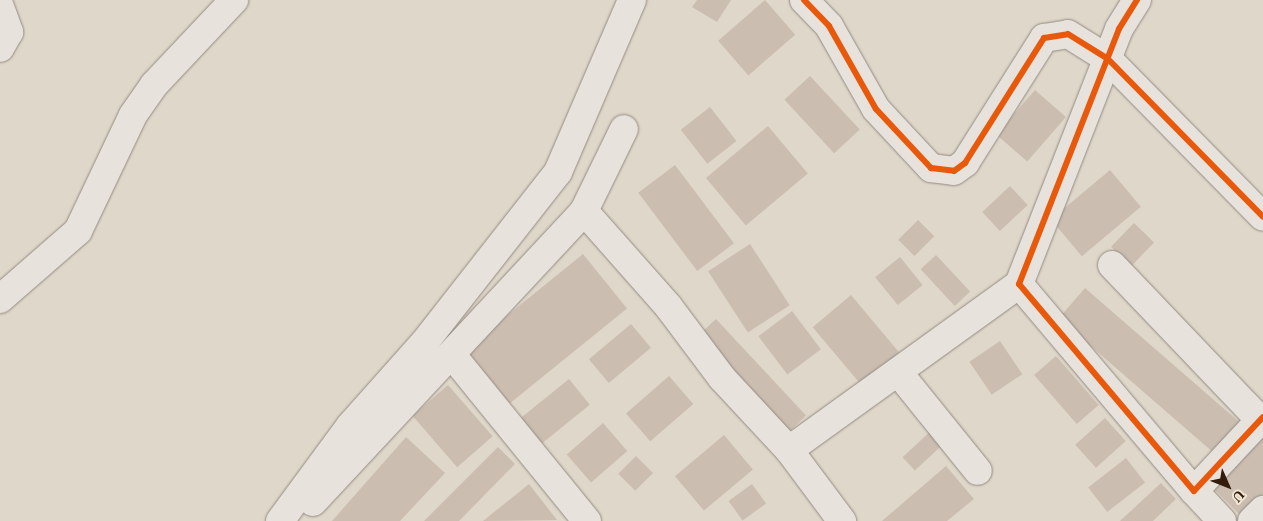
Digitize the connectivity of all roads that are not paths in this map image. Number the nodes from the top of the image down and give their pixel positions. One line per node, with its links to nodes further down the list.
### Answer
1 (234, 0): 13 (street)
2 (632, 0): 22 (street)
3 (804, 0): 7 (street)
4 (1138, 0): 7 (street)
5 (0, 7): 6 (street)
6 (0, 48)
7 (1108, 59): 10 (street); 12 (street)
8 (624, 129): 9 (street)
9 (584, 211): 14 (street); 17 (street)
10 (1263, 217)
11 (1112, 265): 16 (street)
12 (1019, 284): 15 (street); 19 (street)
13 (0, 299)
14 (452, 355): 21 (street); 23 (street)
15 (898, 372): 17 (street); 18 (street)
16 (1262, 418): 19 (street)
17 (789, 450): 24 (street)
18 (978, 471)
19 (1194, 491): 25 (street)
20 (1263, 510): 26 (street)
21 (575, 516)
22 (280, 521)
23 (294, 521)
24 (842, 521)
25 (1222, 521)
26 (1252, 521)

